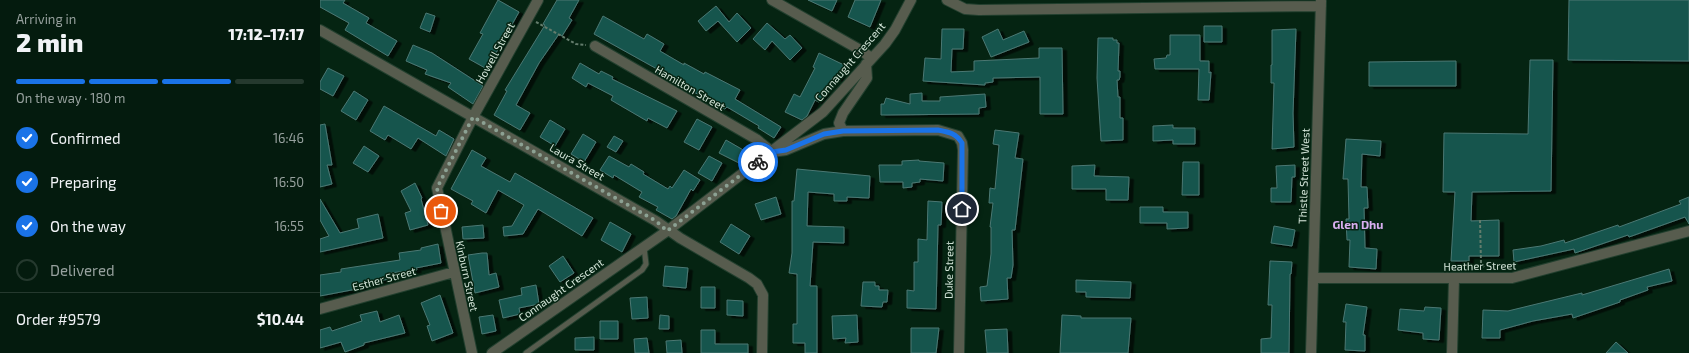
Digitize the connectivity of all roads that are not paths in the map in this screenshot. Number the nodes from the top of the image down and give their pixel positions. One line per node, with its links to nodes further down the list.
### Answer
1 (772, 0): 8 (street)
2 (911, 0): 8 (street, Connaught Crescent)
3 (947, 0): 5 (street)
4 (534, 1): 9 (street, Howell Street)
5 (1321, 3): 16 (street, Thistle Street West)
6 (320, 30): 9 (street, Laura Street)
7 (595, 46): 11 (street, Hamilton Street)
8 (869, 61): 10 (street); 11 (street, Connaught Crescent)
9 (473, 117): 12 (street, Laura Street); 15 (street, Kinburn Street)
10 (843, 131): 11 (street, Duke Street); 23 (street, Duke Street)
11 (772, 152): 12 (street, Connaught Crescent)
12 (667, 231): 14 (street, Connaught Crescent); 22 (street, Laura Street)
13 (1689, 232): 17 (street, Heather Street)
14 (644, 247): 20 (street, Connaught Crescent); 21 (lane)
15 (454, 272): 18 (street, Esther Street); 19 (street, Kinburn Street)
16 (1313, 278): 17 (street, Heather Street); 24 (street, Thistle Street West)
17 (1454, 279): 25 (street)
18 (320, 309)
19 (472, 353)
20 (492, 353)
21 (526, 353)
22 (762, 353)
23 (959, 353)
24 (1311, 353)
25 (1452, 353)

